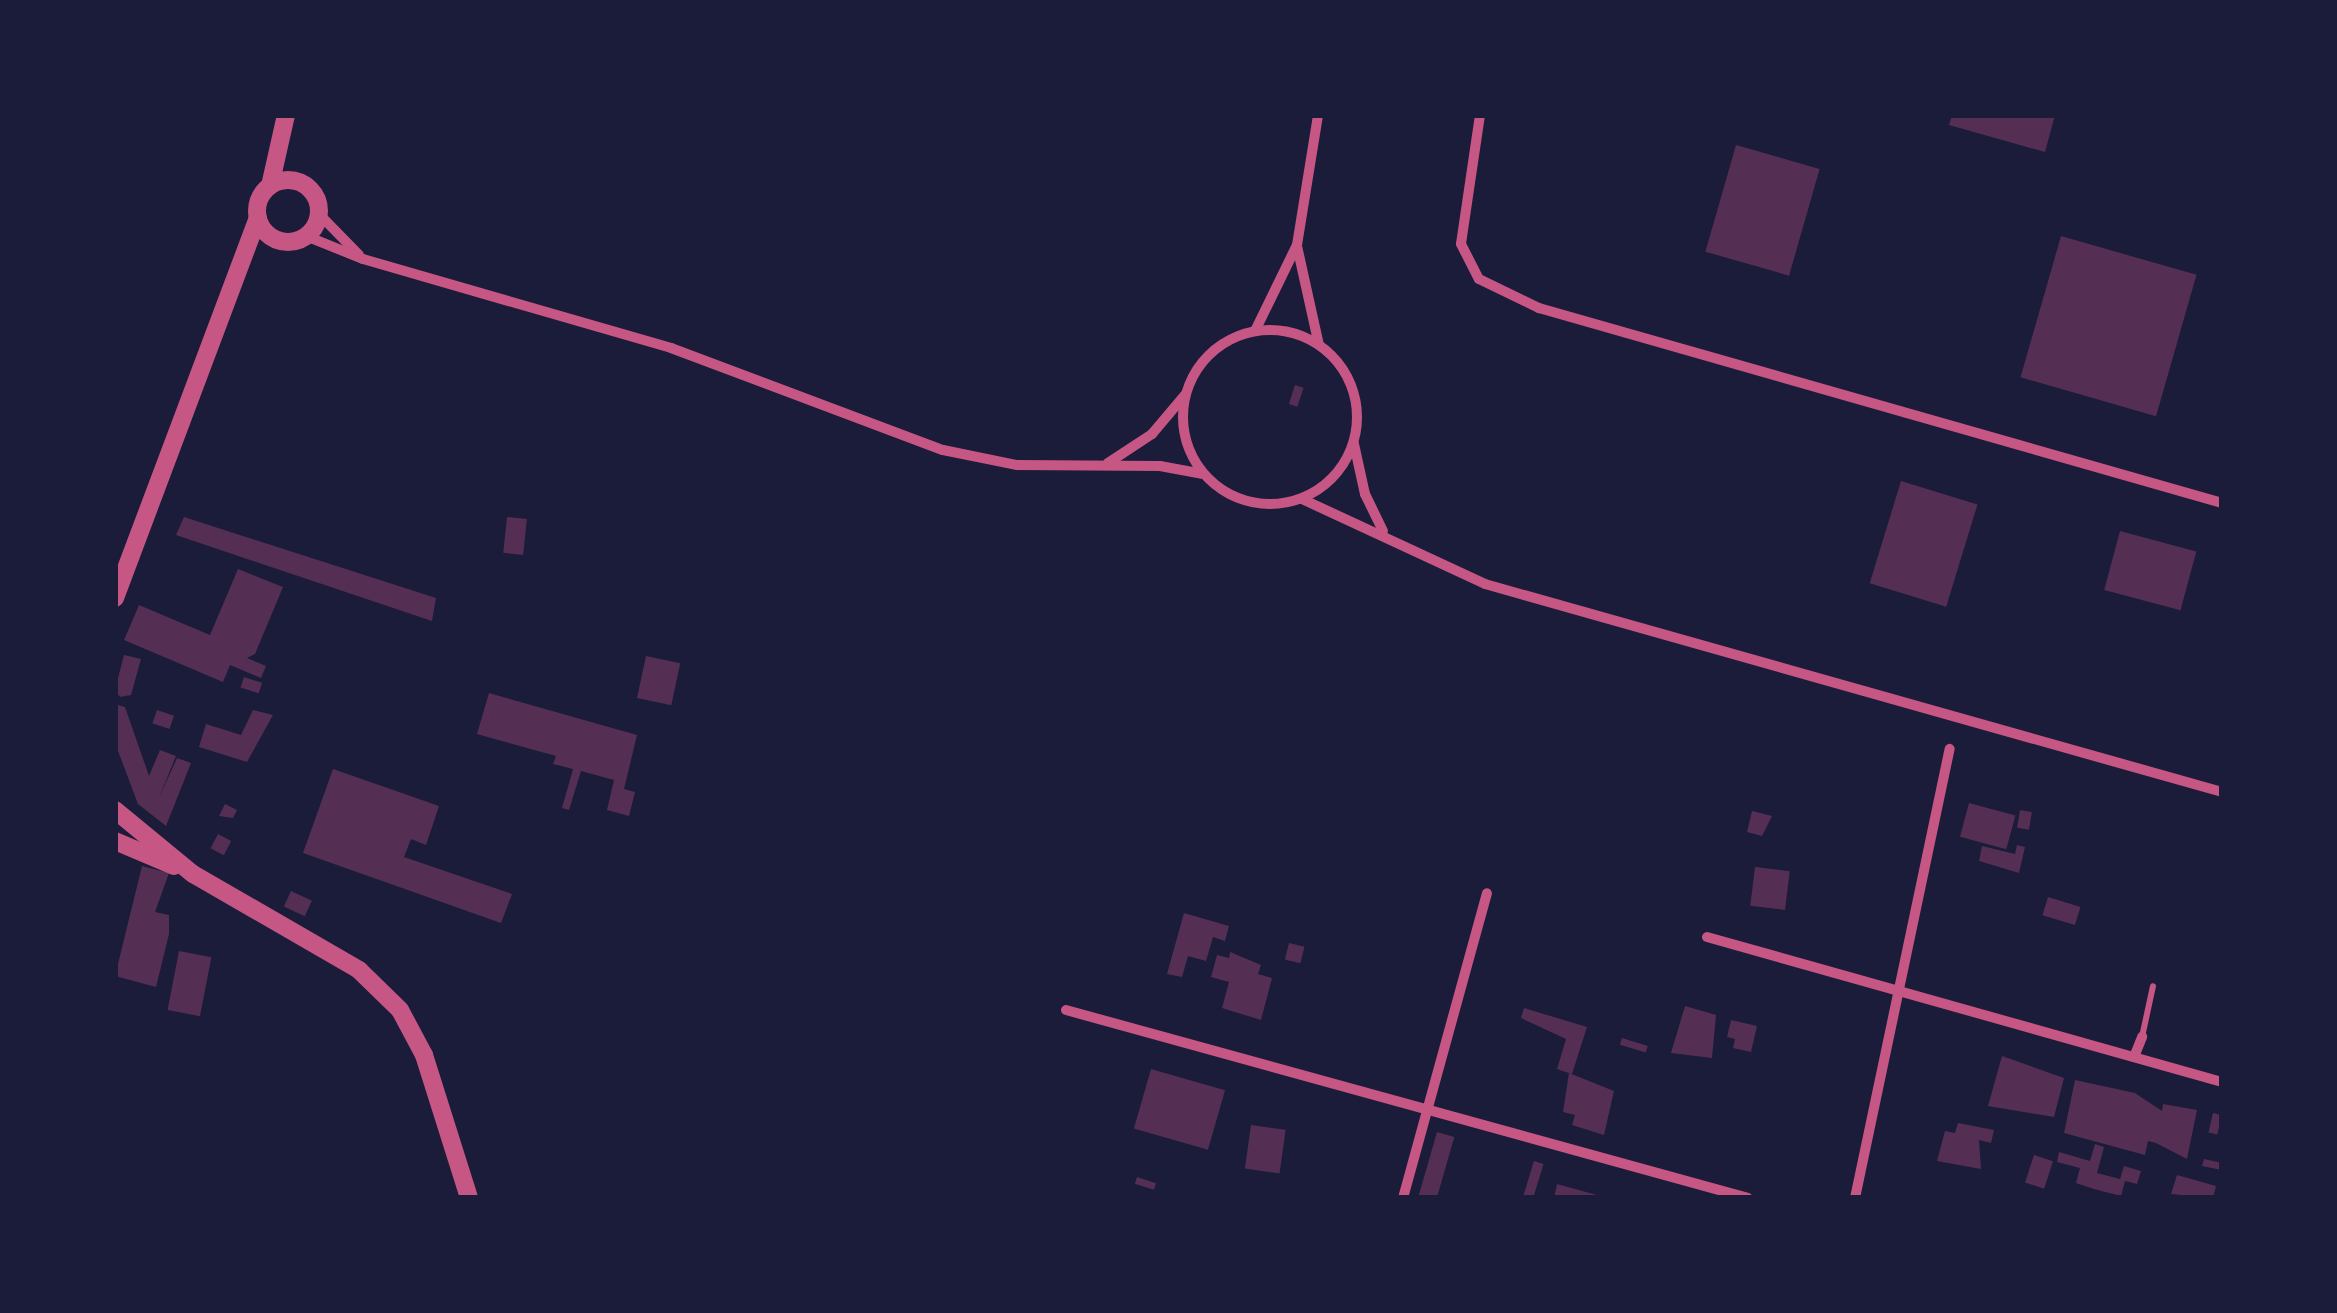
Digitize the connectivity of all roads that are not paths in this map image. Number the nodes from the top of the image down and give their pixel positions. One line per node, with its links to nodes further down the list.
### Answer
1 (1318, 115): 10 (street)
2 (1480, 115): 20 (street)
3 (284, 121): 4 (street); 5 (street)
4 (293, 180): 5 (street); 6 (street)
5 (270, 186): 7 (street)
6 (319, 214): 8 (street); 11 (street)
7 (258, 218): 9 (street); 12 (street)
8 (306, 236): 9 (street); 11 (street)
9 (276, 239): 12 (street)
10 (1297, 245): 13 (street); 14 (street)
11 (363, 259): 17 (street)
12 (243, 265): 22 (street)
13 (1255, 331): 14 (street); 15 (street)
14 (1319, 345): 16 (street)
15 (1185, 395): 17 (street); 18 (street)
16 (1354, 441): 19 (street); 21 (street)
17 (1108, 463): 18 (street)
18 (1203, 474): 19 (street)
19 (1302, 499): 21 (street)
20 (2222, 503)
21 (1384, 532): 24 (street)
22 (115, 598)
23 (1950, 749): 31 (street)
24 (2222, 792)
25 (115, 810): 27 (street)
26 (115, 842): 27 (street)
27 (193, 874): 37 (street)
28 (1487, 893): 36 (street)
29 (1707, 938): 31 (street)
30 (2153, 986): 33 (lane)
31 (1898, 988): 34 (street); 40 (street)
32 (1066, 1010): 36 (street)
33 (2142, 1037): 34 (street)
34 (2134, 1056): 35 (street)
35 (2222, 1082)
36 (1428, 1105): 38 (street); 39 (street)
37 (469, 1198)
38 (1403, 1198)
39 (1748, 1198)
40 (1855, 1198)

